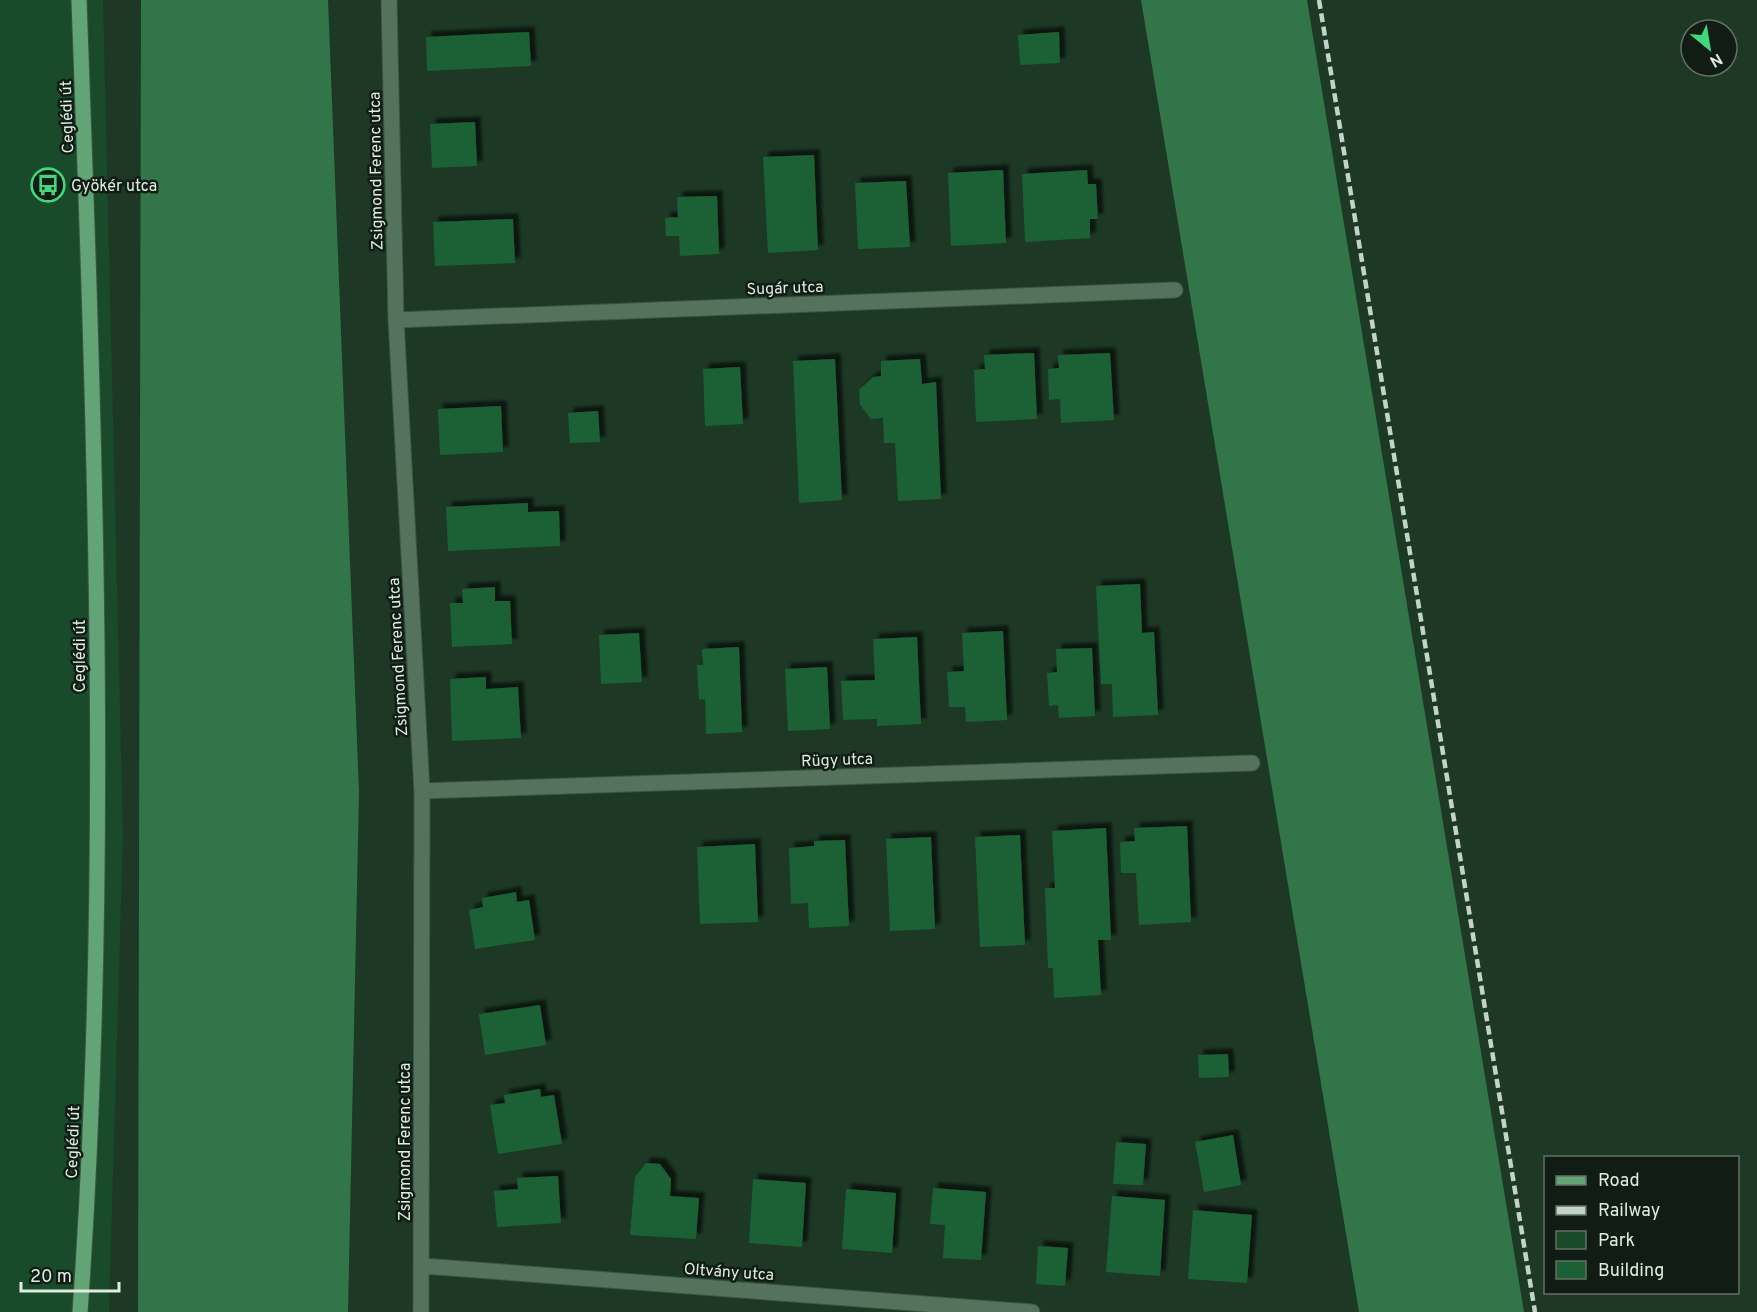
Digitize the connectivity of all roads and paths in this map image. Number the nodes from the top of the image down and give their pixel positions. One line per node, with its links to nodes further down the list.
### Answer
1 (79, 0): 8 (main road, Ceglédi út)
2 (390, 0): 4 (street, Zsigmond Ferenc utca)
3 (1175, 290): 4 (street, Sugár utca)
4 (396, 320): 6 (street, Zsigmond Ferenc utca)
5 (1252, 763): 6 (street, Rügy utca)
6 (422, 791): 7 (street, Zsigmond Ferenc utca)
7 (423, 1266): 9 (street, Zsigmond Ferenc utca); 10 (street, Oltvány utca)
8 (80, 1312)
9 (421, 1312)
10 (1032, 1312)

